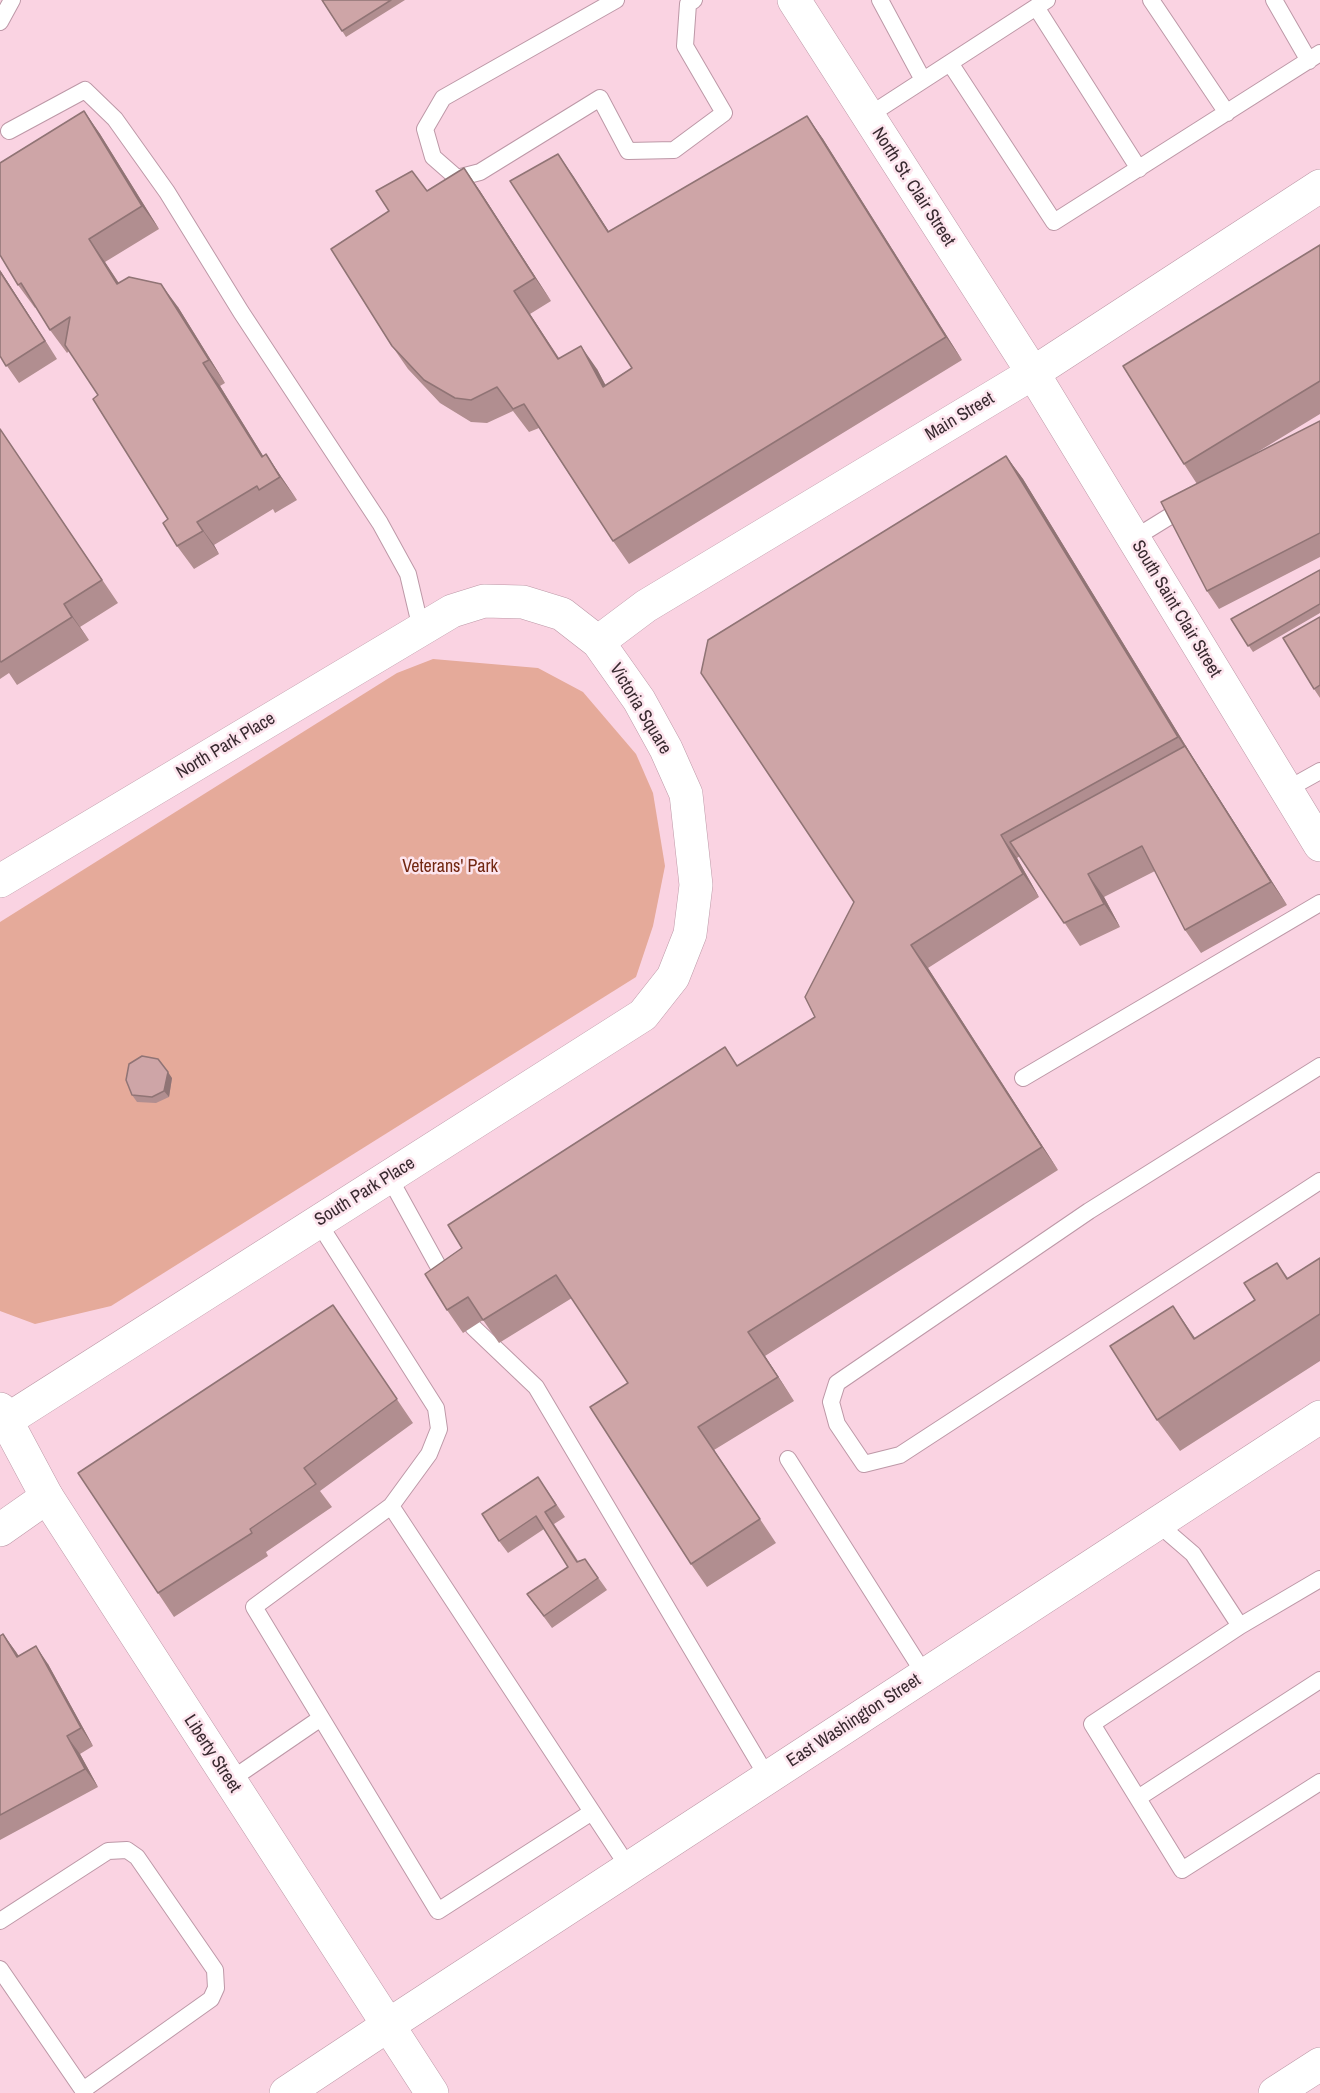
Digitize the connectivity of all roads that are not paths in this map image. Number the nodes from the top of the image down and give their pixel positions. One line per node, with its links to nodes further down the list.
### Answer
1 (12, 0): 9 (lane)
2 (616, 0): 3 (lane)
3 (694, 0)
4 (794, 0): 14 (street, North St. Clair Street)
5 (880, 0): 12 (lane)
6 (1151, 0): 13 (lane)
7 (1274, 0): 10 (lane)
8 (1042, 4): 11 (lane); 16 (lane)
9 (0, 22)
10 (1314, 57): 13 (lane)
11 (950, 63): 12 (lane); 16 (lane)
12 (923, 80): 14 (lane)
13 (1227, 113): 16 (lane)
14 (868, 116): 18 (street, North St. Clair Street)
15 (9, 131): 22 (lane)
16 (1139, 169)
17 (1320, 186): 18 (street, Main Street)
18 (1033, 373): 20 (street, South Saint Clair Street); 23 (street, Main Street)
19 (1205, 495): 20 (lane)
20 (1133, 539): 25 (street, South Saint Clair Street)
21 (452, 611): 22 (street, North Park Place); 23 (street, Victoria Square)
22 (421, 629): 27 (street, North Park Place)
23 (598, 642): 29 (street, Victoria Square)
24 (1320, 771): 25 (lane)
25 (1287, 790): 26 (street, South Saint Clair Street)
26 (1320, 845)
27 (0, 881)
28 (1320, 903): 31 (lane)
29 (690, 934): 32 (street, South Park Place)
30 (1320, 1066): 33 (lane)
31 (1023, 1078)
32 (389, 1177): 34 (street, South Park Place); 35 (lane)
33 (1320, 1181)
34 (318, 1222): 37 (street, South Park Place); 41 (lane)
35 (451, 1291)
36 (473, 1327): 49 (lane)
37 (4, 1415): 40 (street, Liberty Street)
38 (1320, 1417): 42 (street, East Washington Street)
39 (788, 1460): 46 (lane)
40 (47, 1497): 43 (street); 50 (street, Liberty Street)
41 (391, 1506): 48 (lane); 53 (lane)
42 (1157, 1523): 45 (lane); 46 (street, East Washington Street)
43 (0, 1530)
44 (1320, 1578): 45 (lane)
45 (1240, 1626): 52 (lane)
46 (925, 1675): 49 (street, East Washington Street)
47 (1320, 1680): 52 (lane)
48 (321, 1718): 50 (lane); 53 (lane)
49 (768, 1778): 54 (street, East Washington Street)
50 (229, 1781): 57 (street, Liberty Street)
51 (1320, 1782): 52 (lane)
52 (1138, 1798)
53 (592, 1812): 54 (lane)
54 (629, 1868): 57 (street, East Washington Street)
55 (0, 1921): 59 (lane)
56 (0, 1969): 59 (lane)
57 (387, 2026): 60 (street, East Washington Street); 61 (street, Liberty Street)
58 (1320, 2064): 62 (street)
59 (84, 2091)
60 (286, 2093)
61 (432, 2093)
62 (1275, 2093)

